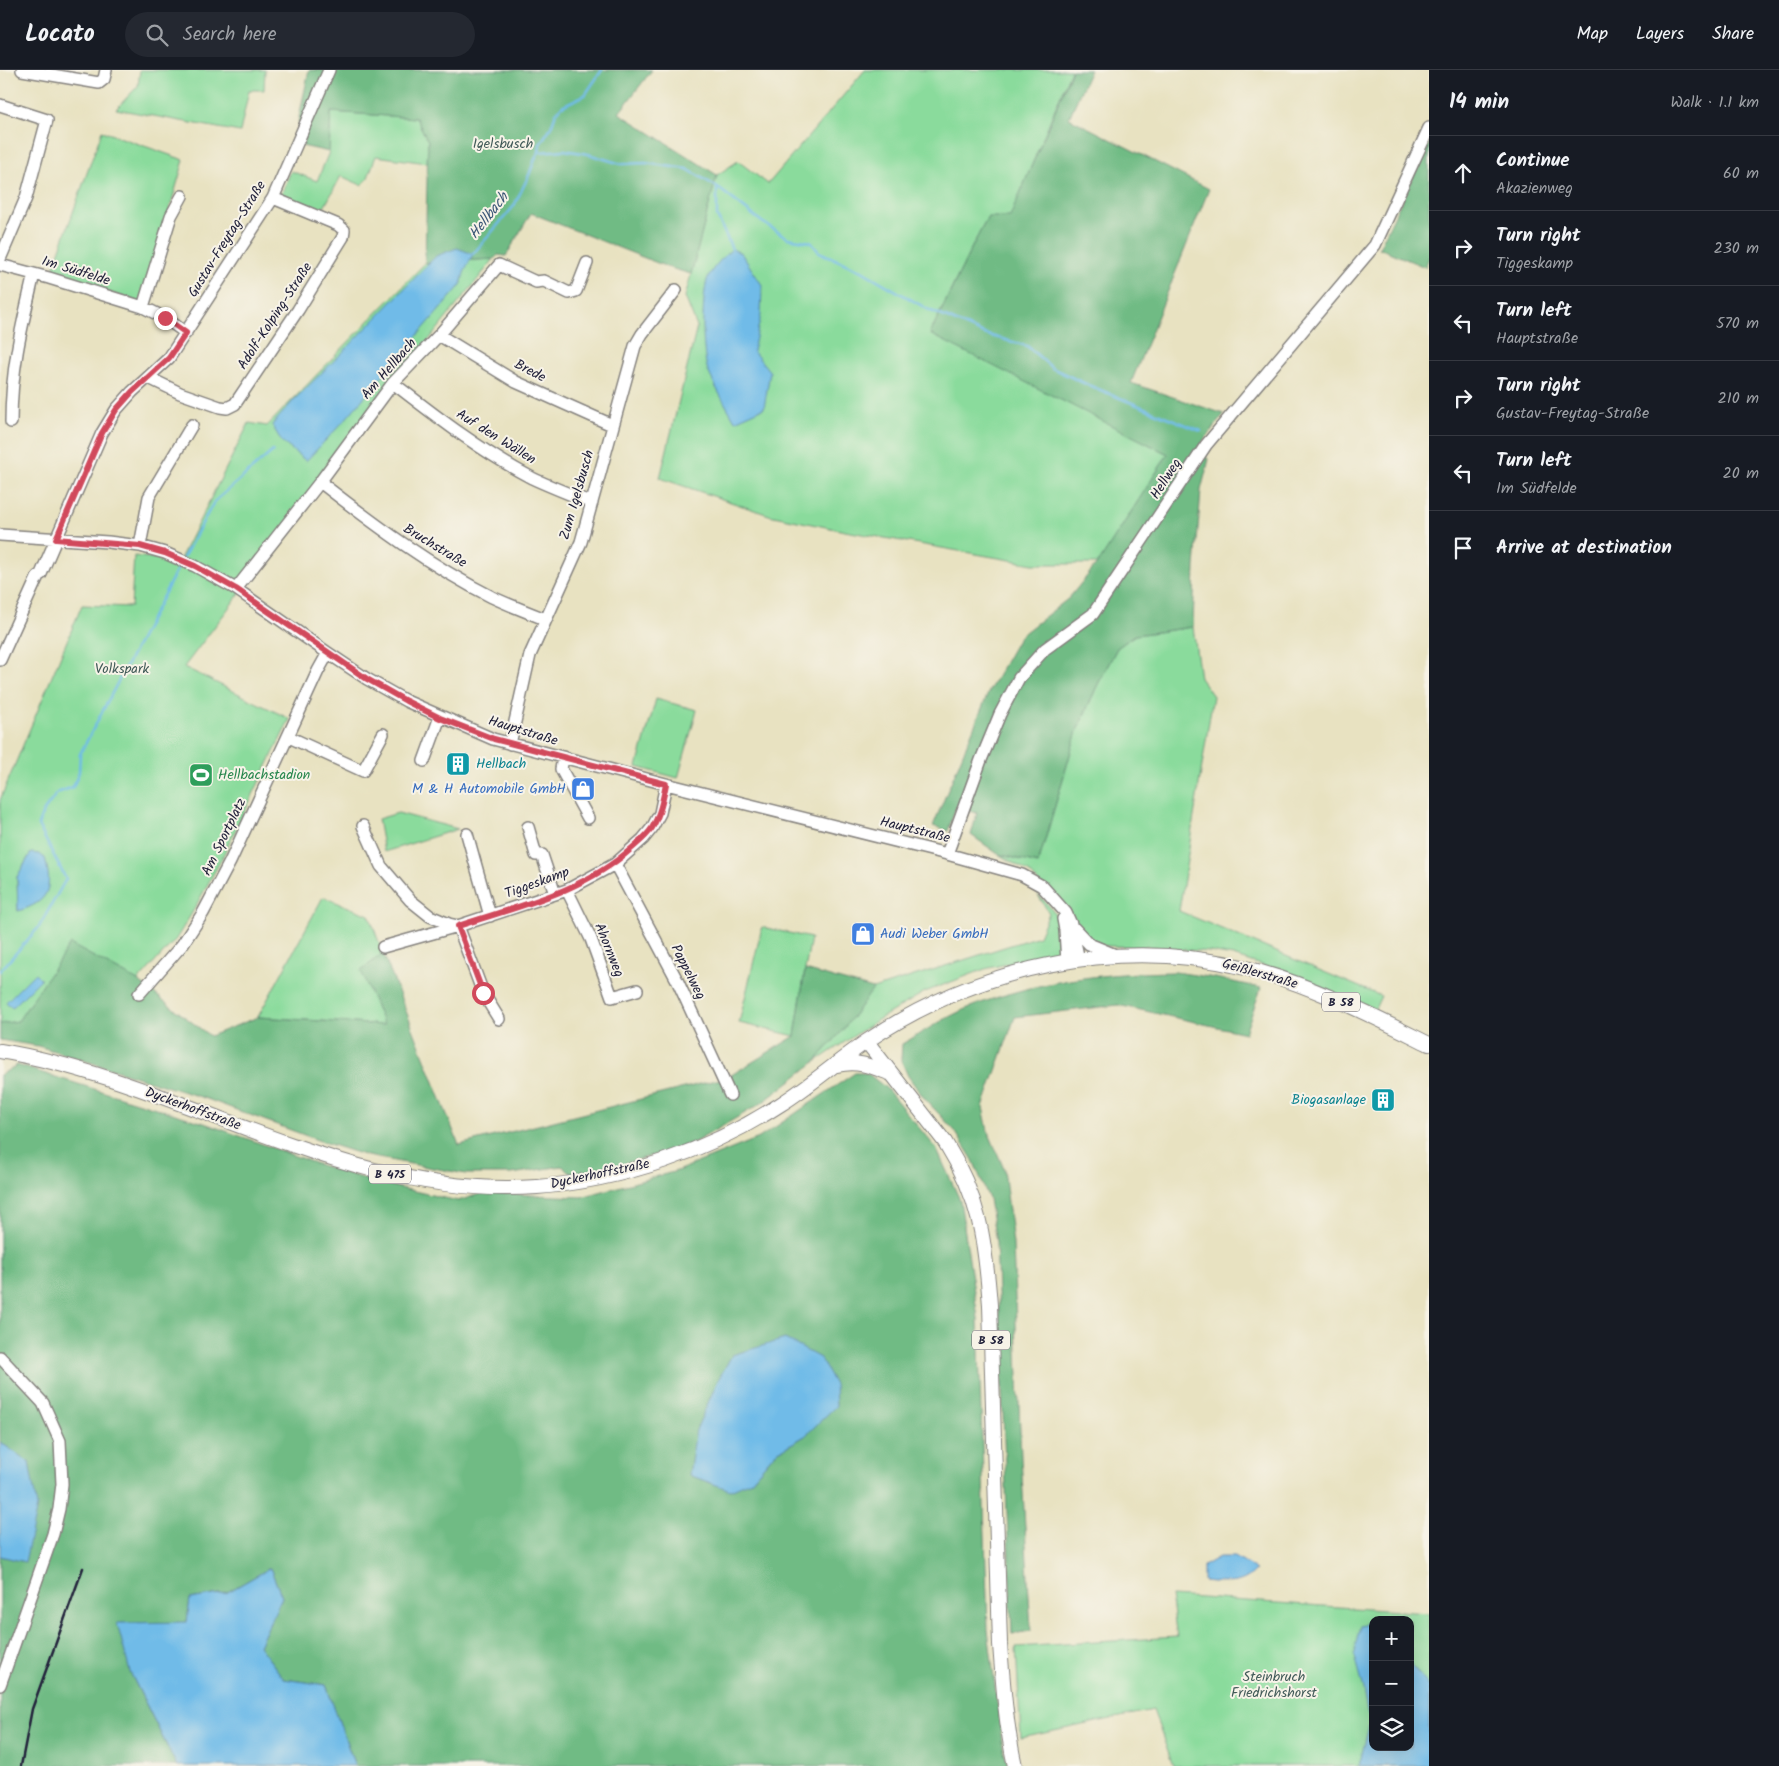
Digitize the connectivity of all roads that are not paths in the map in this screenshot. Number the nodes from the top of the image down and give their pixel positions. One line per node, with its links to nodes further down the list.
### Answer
1 (22, 70): 3 (street)
2 (330, 70): 8 (street, Gustav-Freytag-Straße)
3 (46, 72): 4 (street)
4 (105, 74)
5 (0, 105): 9 (street)
6 (1429, 128): 42 (street, Hellweg)
7 (182, 196): 14 (street)
8 (273, 198): 15 (street, Gustav-Freytag-Straße); 17 (street, Adolf-Kolping-Straße)
9 (0, 259)
10 (587, 263): 16 (street, Am Hellbach)
11 (0, 265): 12 (street, Im Südfelde)
12 (34, 274): 14 (street, Im Südfelde); 19 (street)
13 (676, 290): 21 (street, Zum Igelsbusch)
14 (143, 307): 15 (street, Im Südfelde)
15 (186, 333): 17 (street, Gustav-Freytag-Straße)
16 (439, 335): 18 (street, Am Hellbach); 21 (street, Brede)
17 (149, 378): 25 (street, Gustav-Freytag-Straße)
18 (393, 383): 22 (street, Am Hellbach); 23 (street, Auf den Wällen)
19 (12, 422)
20 (192, 425): 26 (street)
21 (612, 425): 23 (street, Zum Igelsbusch)
22 (320, 482): 27 (street, Am Hellbach); 28 (street, Bruchstraße)
23 (592, 503): 28 (street, Zum Igelsbusch)
24 (0, 536): 25 (street, Hauptstraße)
25 (56, 539): 26 (street, Hauptstraße); 30 (street, Gustav-Freytag-Straße)
26 (140, 546): 27 (street, Hauptstraße)
27 (236, 589): 29 (street, Hauptstraße)
28 (545, 619): 34 (street, Zum Igelsbusch)
29 (328, 653): 31 (street, Hauptstraße); 33 (street, Am Sportplatz)
30 (0, 660)
31 (440, 718): 34 (street, Hauptstraße); 36 (street)
32 (383, 734): 33 (street)
33 (289, 737): 53 (street, Am Sportplatz)
34 (510, 744): 35 (street, Hauptstraße)
35 (564, 758): 37 (street, Hauptstraße); 38 (street)
36 (424, 762)
37 (666, 784): 42 (street, Hauptstraße); 43 (street, Tiggeskamp)
38 (588, 818)
39 (363, 826): 48 (street)
40 (528, 827): 44 (street, Ahornweg)
41 (466, 834): 46 (street)
42 (946, 854): 45 (street, Hauptstraße)
43 (615, 864): 44 (street, Tiggeskamp); 60 (street, Pappelweg)
44 (561, 892): 46 (street, Tiggeskamp); 52 (street, Ahornweg)
45 (1060, 907): 47 (street, Hauptstraße); 51 (street, Hauptstraße)
46 (490, 916): 48 (street, Tiggeskamp)
47 (1072, 924): 50 (street); 51 (street, Hauptstraße)
48 (458, 926): 49 (street, Tiggeskamp); 54 (street)
49 (383, 947)
50 (1118, 956): 51 (main road, Geißlerstraße / B 58); 56 (main road, Geißlerstraße / B 58)
51 (1073, 961): 55 (main road, Dyckerhoffstraße / B 58)
52 (637, 990)
53 (139, 994)
54 (499, 1019)
55 (867, 1042): 58 (main road, Dyckerhoffstraße / B 475); 59 (main road, B 58)
56 (1429, 1044)
57 (0, 1051): 58 (main road, Dyckerhoffstraße / B 475)
58 (833, 1066): 59 (main road, B 58)
59 (889, 1073): 63 (main road, B 58)
60 (730, 1095)
61 (0, 1357): 62 (street)
62 (0, 1685)
63 (1016, 1766)

